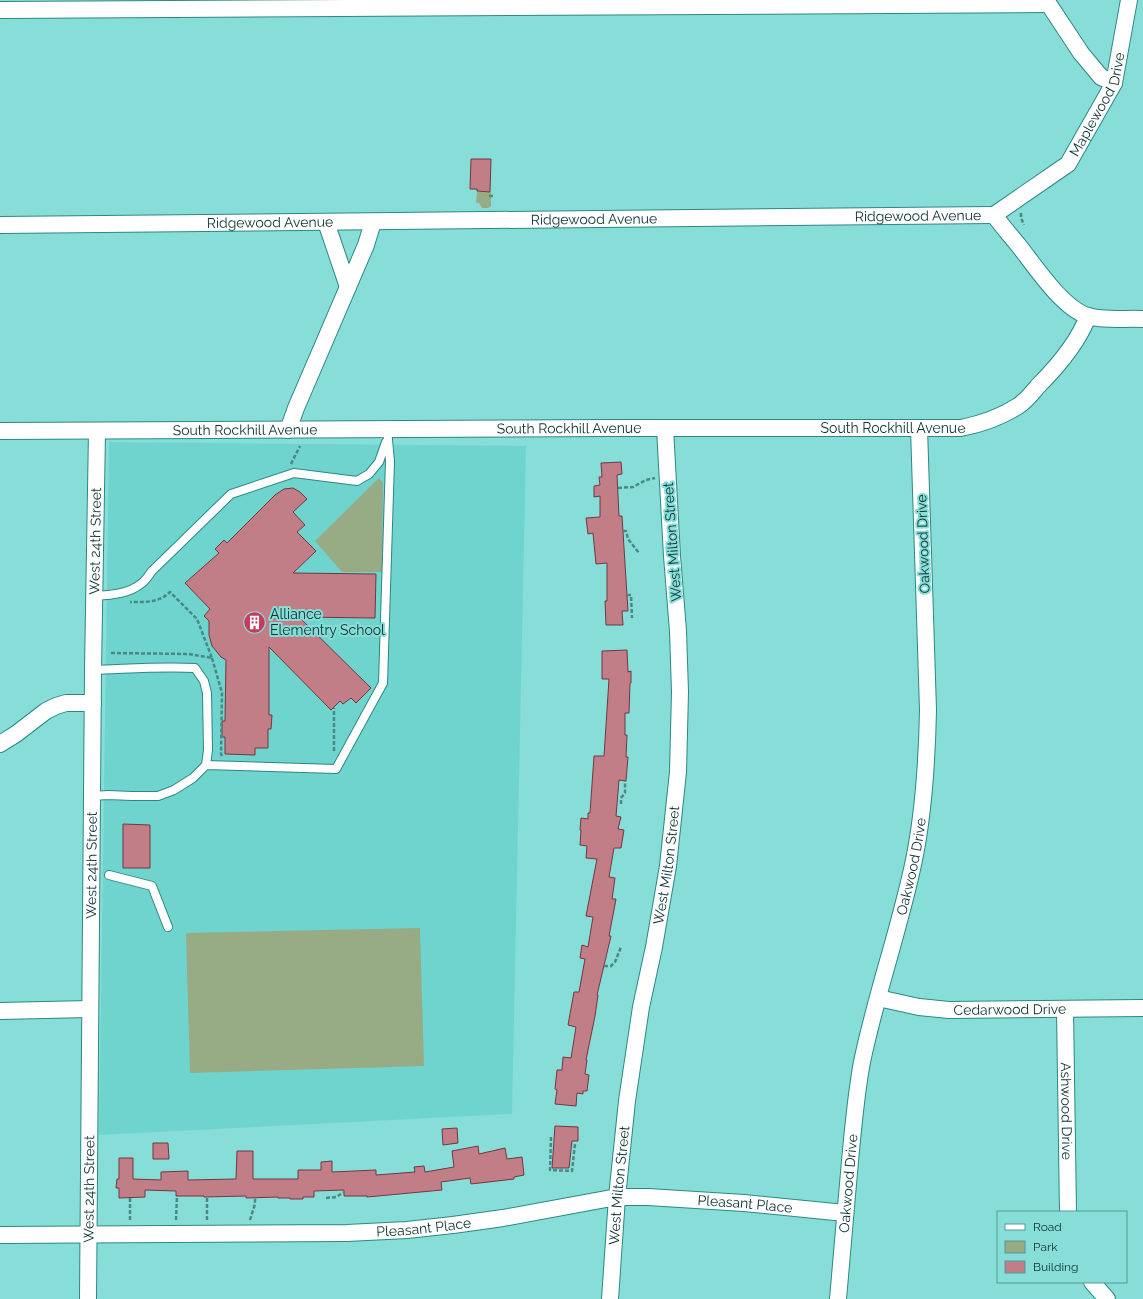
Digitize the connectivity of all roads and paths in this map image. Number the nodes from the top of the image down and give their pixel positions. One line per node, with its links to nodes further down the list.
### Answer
1 (1129, 0): 4 (street, Maplewood Drive)
2 (1047, 2): 3 (street); 4 (street)
3 (0, 10)
4 (1114, 83): 7 (street, Maplewood Drive)
5 (489, 196): 6 (path)
6 (494, 196)
7 (994, 215): 9 (street, Ridgewood Avenue); 12 (street, Ridgewood Avenue)
8 (326, 222): 9 (street, Ridgewood Avenue); 10 (street, Ridgewood Avenue); 11 (street)
9 (373, 222): 11 (street)
10 (0, 225)
11 (348, 287): 17 (street)
12 (1088, 316): 13 (street, Ridgewood Avenue); 15 (street, South Rockhill Avenue)
13 (1143, 319)
14 (665, 428): 15 (street, South Rockhill Avenue); 16 (street, South Rockhill Avenue); 57 (street, West Milton Street)
15 (920, 428): 46 (street, Oakwood Drive)
16 (388, 429): 17 (street, South Rockhill Avenue); 27 (lane); 38 (lane)
17 (288, 430): 19 (street, South Rockhill Avenue)
18 (0, 431): 19 (street, South Rockhill Avenue)
19 (97, 431): 27 (street, West 24th Street)
20 (300, 446): 21 (path)
21 (289, 467)
22 (655, 478): 23 (path)
23 (618, 488)
24 (623, 532): 25 (path)
25 (639, 553)
26 (628, 595): 29 (path)
27 (95, 596): 32 (street, West 24th Street)
28 (129, 602): 31 (path)
29 (632, 618)
30 (111, 654): 31 (path)
31 (212, 658): 37 (path)
32 (93, 670): 33 (street, West 24th Street); 38 (lane)
33 (93, 703): 35 (street); 40 (street, West 24th Street)
34 (334, 708): 36 (path)
35 (0, 744)
36 (334, 753)
37 (224, 759)
38 (206, 764): 40 (lane)
39 (625, 781): 41 (path)
40 (92, 796): 48 (street, West 24th Street)
41 (621, 804)
42 (109, 875): 43 (lane)
43 (168, 926)
44 (621, 947): 45 (path)
45 (604, 966)
46 (878, 998): 49 (street, Cedarwood Drive); 61 (street, Oakwood Drive)
47 (1143, 1008): 49 (street, Cedarwood Drive)
48 (90, 1009): 50 (street); 66 (street, West 24th Street)
49 (1065, 1009): 60 (street, Ashwood Drive)
50 (0, 1011)
51 (551, 1137): 52 (path)
52 (575, 1144)
53 (344, 1192): 59 (path)
54 (177, 1196): 63 (path)
55 (207, 1197): 64 (path)
56 (255, 1197): 65 (path)
57 (617, 1197): 61 (street, Pleasant Place); 66 (street, Pleasant Place); 70 (street, West Milton Street)
58 (130, 1198): 62 (path)
59 (326, 1198)
60 (1068, 1211)
61 (845, 1213): 71 (street, Oakwood Drive)
62 (130, 1220)
63 (176, 1220)
64 (207, 1220)
65 (249, 1220)
66 (88, 1234): 67 (street, Pleasant Place); 69 (street, West 24th Street)
67 (0, 1235)
68 (1093, 1283): 72 (street)
69 (88, 1299)
70 (610, 1299)
71 (838, 1299)
72 (1107, 1299)

